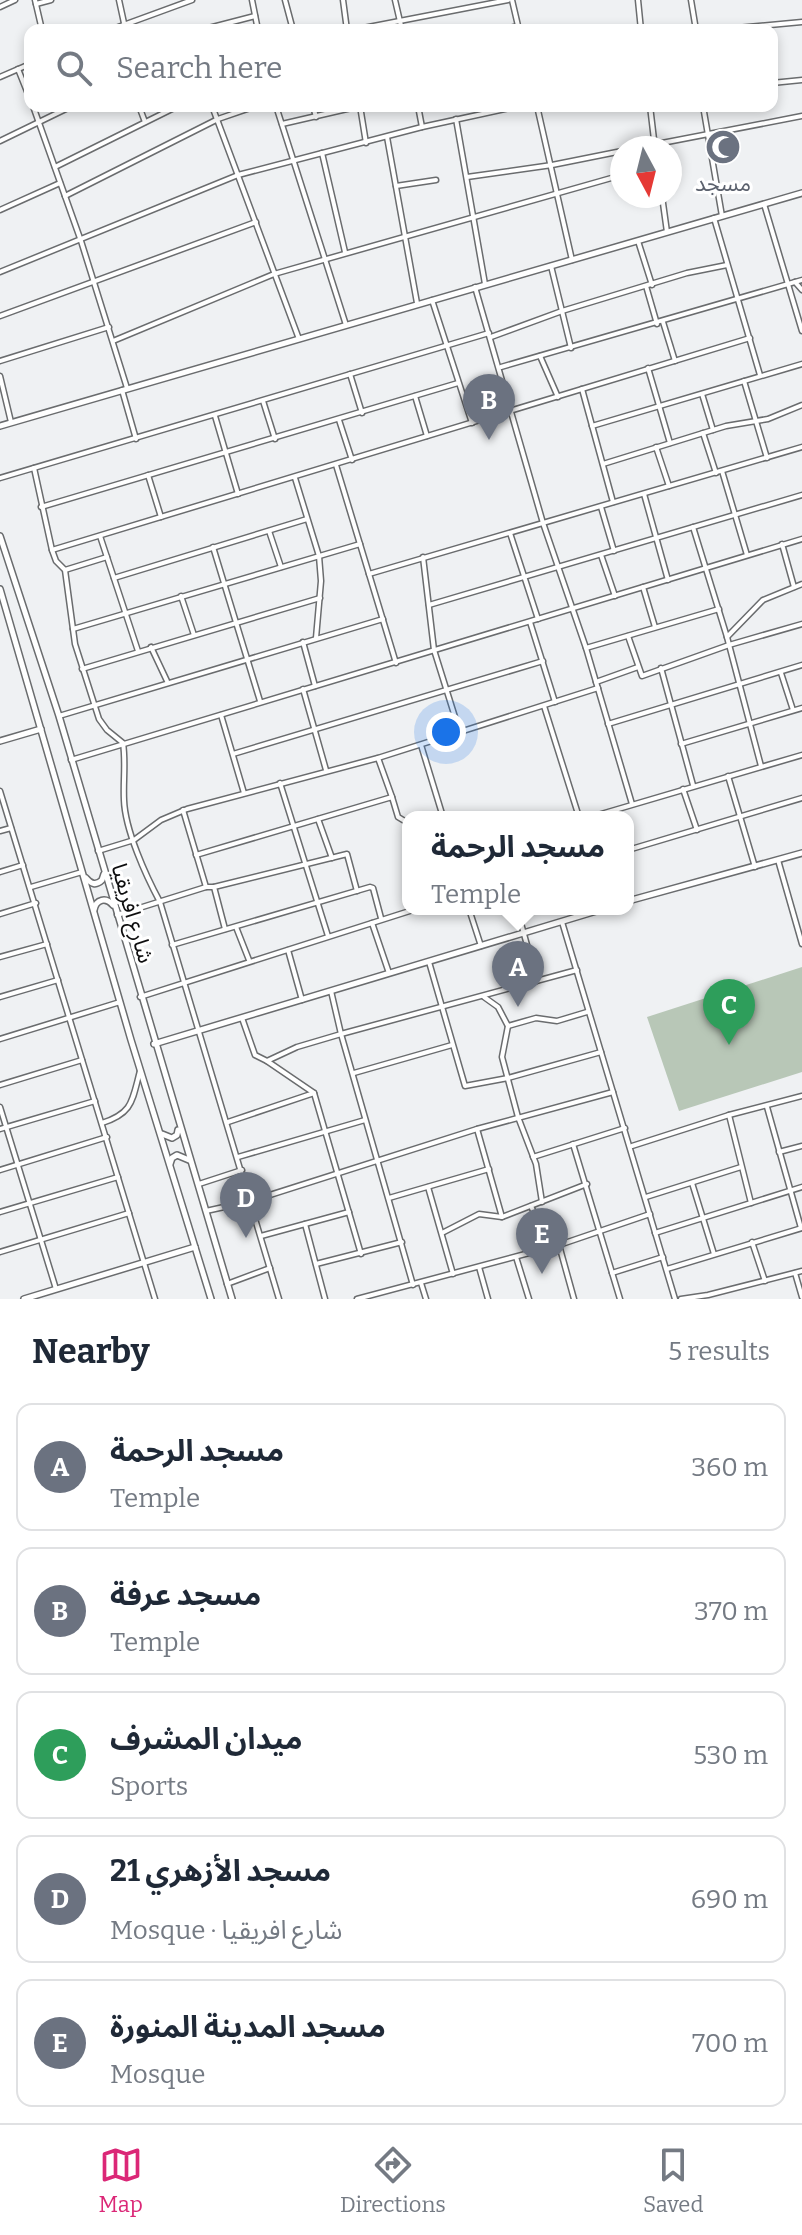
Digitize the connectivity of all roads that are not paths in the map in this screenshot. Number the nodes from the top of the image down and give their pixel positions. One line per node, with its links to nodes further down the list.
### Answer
1 (15, 0): 13 (street)
2 (51, 0): 12 (street)
3 (119, 0): 17 (street)
4 (192, 0): 17 (street)
5 (252, 0): 14 (street)
6 (285, 0): 21 (street)
7 (343, 0): 22 (street)
8 (395, 0): 15 (street)
9 (510, 0): 15 (street); 25 (street)
10 (638, 0): 26 (street)
11 (691, 0): 27 (street)
12 (36, 2): 18 (street)
13 (0, 7)
14 (255, 16): 19 (street); 20 (street)
15 (400, 20): 23 (street); 24 (street)
16 (802, 22): 28 (street)
17 (124, 23)
18 (41, 24)
19 (224, 24)
20 (257, 24)
21 (291, 24)
22 (349, 24)
23 (380, 24)
24 (401, 24)
25 (518, 24)
26 (640, 24)
27 (695, 24)
28 (778, 24)
29 (24, 66): 30 (street)
30 (18, 69): 31 (street); 34 (street)
31 (0, 77)
32 (802, 80): 33 (street)
33 (778, 82)
34 (24, 84)
35 (35, 112): 56 (street)
36 (60, 112): 56 (street)
37 (141, 112): 55 (street)
38 (166, 112): 55 (street)
39 (215, 112): 53 (street)
40 (238, 112): 53 (street)
41 (278, 112): 57 (street)
42 (315, 112): 52 (street)
43 (336, 112): 52 (street)
44 (361, 112): 64 (street)
45 (419, 112): 58 (street)
46 (490, 112): 50 (street)
47 (539, 112): 68 (street)
48 (651, 112): 60 (street)
49 (704, 112): 59 (street)
50 (485, 113): 54 (street)
51 (802, 116): 59 (street)
52 (316, 117): 57 (street)
53 (218, 119): 70 (street); 78 (street)
54 (456, 119): 58 (street); 71 (street)
55 (145, 122): 69 (street)
56 (39, 123): 63 (street); 69 (street)
57 (282, 124): 67 (street)
58 (422, 127): 61 (street)
59 (708, 133): 62 (street); 82 (street)
60 (654, 136)
61 (387, 137): 64 (street); 75 (street)
62 (682, 139)
63 (0, 141)
64 (366, 143): 65 (street)
65 (322, 153): 67 (street); 90 (street)
66 (610, 153): 68 (street)
67 (292, 159): 70 (street); 91 (street)
68 (552, 165): 71 (street); 76 (street)
69 (54, 167): 74 (street)
70 (238, 175): 85 (street); 89 (street)
71 (465, 177): 83 (street)
72 (610, 178): 76 (street)
73 (436, 180): 75 (street)
74 (60, 183): 78 (street); 81 (street)
75 (396, 186): 87 (street)
76 (558, 192): 83 (street); 92 (street)
77 (802, 193): 79 (street)
78 (65, 196): 89 (street)
79 (764, 204): 82 (street); 101 (street)
80 (664, 208): 86 (street)
81 (0, 210)
82 (722, 216): 84 (street)
83 (472, 217): 87 (street); 100 (street)
84 (714, 218): 86 (street); 93 (street)
85 (256, 222): 96 (street); 99 (street)
86 (667, 232): 88 (street)
87 (405, 236): 90 (street); 107 (street)
88 (637, 240): 92 (street); 102 (street)
89 (81, 241): 95 (street); 99 (street)
90 (345, 253): 91 (street)
91 (324, 259): 96 (street); 112 (street)
92 (572, 260): 94 (street)
93 (727, 265): 102 (street); 106 (street)
94 (551, 266): 100 (street); 108 (street)
95 (0, 272)
96 (274, 274): 117 (street); 118 (street)
97 (802, 280): 98 (street)
98 (795, 282): 101 (street); 104 (street)
99 (94, 283): 109 (street); 113 (street)
100 (485, 284): 103 (street)
101 (788, 284): 106 (street); 114 (street)
102 (649, 285): 108 (street); 111 (street)
103 (475, 287): 105 (street); 115 (street)
104 (802, 290)
105 (432, 299): 107 (street); 119 (street)
106 (738, 299): 110 (street); 116 (street)
107 (417, 303): 112 (street)
108 (562, 311): 115 (street); 120 (street)
109 (0, 316)
110 (663, 322): 111 (street); 123 (street)
111 (657, 324): 120 (street)
112 (346, 325): 117 (street)
113 (109, 327): 118 (street); 122 (street)
114 (802, 331)
115 (490, 335): 119 (street); 125 (street)
116 (750, 338): 123 (street); 128 (street)
117 (299, 339): 132 (street)
118 (113, 341): 132 (street)
119 (446, 345): 127 (street); 131 (street)
120 (571, 348): 121 (street)
121 (540, 356): 125 (street); 136 (street)
122 (0, 361)
123 (675, 361): 126 (street)
124 (802, 364): 128 (street)
125 (500, 367): 140 (street)
126 (648, 368): 133 (street); 139 (street)
127 (350, 374): 137 (street); 141 (street)
128 (760, 375): 130 (street)
129 (0, 376): 144 (street)
130 (744, 381): 134 (street); 145 (street)
131 (458, 383): 135 (street); 146 (street)
132 (125, 389): 144 (street); 152 (street)
133 (582, 389): 136 (street); 148 (street)
134 (702, 394): 139 (street); 149 (street)
135 (415, 396): 141 (street); 151 (street)
136 (558, 397): 140 (street)
137 (263, 401): 142 (street); 153 (street)
138 (802, 405): 145 (street)
139 (660, 407): 148 (street); 154 (street)
140 (512, 411): 146 (street); 177 (street)
141 (362, 413): 143 (street)
142 (215, 416): 152 (street); 157 (street)
143 (339, 420): 153 (street); 159 (street)
144 (11, 422): 147 (street)
145 (757, 422): 149 (street); 158 (street)
146 (472, 423): 151 (street)
147 (0, 426)
148 (592, 426): 160 (street)
149 (713, 430): 150 (street)
150 (703, 433): 154 (street); 163 (street)
151 (427, 436): 159 (street)
152 (136, 439): 162 (street)
153 (275, 439): 157 (street)
154 (670, 443): 155 (street)
155 (656, 447): 160 (street); 167 (street)
156 (802, 447): 158 (street)
157 (226, 452): 164 (street); 168 (street)
158 (767, 458): 163 (street)
159 (352, 460): 161 (street)
160 (603, 464): 171 (street)
161 (336, 465): 166 (street); 185 (street)
162 (34, 468): 165 (street); 173 (street)
163 (719, 472): 167 (street); 174 (street)
164 (148, 475): 173 (street); 175 (street)
165 (0, 478)
166 (295, 478): 168 (street); 176 (street)
167 (669, 486): 169 (street)
168 (238, 494): 175 (street)
169 (644, 494): 171 (street); 183 (street)
170 (802, 495): 174 (street)
171 (614, 503): 172 (street)
172 (600, 506): 177 (street); 189 (street)
173 (41, 507): 188 (street)
174 (736, 514): 178 (street); 191 (street)
175 (161, 517): 182 (street)
176 (307, 519): 179 (street); 192 (street)
177 (543, 523): 180 (street); 196 (street)
178 (693, 527): 183 (street); 197 (street)
179 (269, 530): 187 (street); 195 (street)
180 (510, 533): 194 (street); 201 (street)
181 (0, 536): 255 (street, شارع افريقيا)
182 (100, 536): 188 (street); 193 (street)
183 (657, 538): 189 (street); 202 (street)
184 (802, 539): 186 (street)
185 (360, 544): 192 (street); 199 (street)
186 (782, 544): 191 (street); 206 (street)
187 (213, 547): 200 (street); 203 (street)
188 (52, 550): 198 (street)
189 (614, 551): 190 (street)
190 (601, 555): 196 (street); 209 (street)
191 (747, 555): 197 (street)
192 (319, 556): 195 (street); 210 (street)
193 (107, 557): 198 (street); 200 (street)
194 (423, 557): 199 (street); 211 (street)
195 (281, 567): 203 (street)
196 (557, 568): 201 (street); 212 (street)
197 (706, 568): 202 (street); 213 (street)
198 (65, 570): 221 (street)
199 (369, 574): 215 (street)
200 (114, 578): 214 (street)
201 (525, 578): 211 (street); 216 (street)
202 (668, 580): 205 (street)
203 (224, 583): 208 (street); 217 (street)
204 (802, 584): 206 (street)
205 (643, 587): 209 (street); 220 (street)
206 (794, 587): 224 (street)
207 (1, 593): 258 (street, شارع افريقيا)
208 (181, 596): 214 (street); 222 (street)
209 (615, 596): 212 (street)
210 (320, 598): 217 (street); 225 (street)
211 (429, 605): 230 (street)
212 (572, 609): 216 (street); 229 (street)
213 (719, 609): 220 (street); 224 (street)
214 (126, 613): 221 (street); 231 (street)
215 (383, 619): 225 (street); 234 (street)
216 (538, 619): 218 (street)
217 (236, 622): 222 (street); 232 (street)
218 (530, 622): 230 (street); 233 (street)
219 (802, 624): 227 (street)
220 (655, 628): 223 (street)
221 (73, 629): 238 (street)
222 (194, 635): 228 (street)
223 (628, 636): 229 (street); 236 (street)
224 (727, 637): 227 (street)
225 (316, 638): 226 (street)
226 (303, 642): 232 (street); 243 (street)
227 (729, 645): 237 (street); 242 (street)
228 (151, 647): 231 (street); 240 (street)
229 (586, 648): 241 (street)
230 (434, 650): 234 (street); 246 (street)
231 (138, 651): 238 (street)
232 (246, 658): 240 (street); 247 (street)
233 (543, 661): 246 (street); 248 (street)
234 (396, 663): 243 (street)
235 (802, 665): 239 (street)
236 (638, 667): 237 (street); 241 (street)
237 (661, 668): 250 (street)
238 (82, 669): 249 (street)
239 (781, 673): 242 (street); 253 (street)
240 (167, 682): 249 (street)
241 (596, 682): 244 (street)
242 (741, 684): 250 (street); 256 (street)
243 (315, 686): 245 (street)
244 (598, 688): 248 (street); 257 (street)
245 (303, 689): 247 (street); 259 (street)
246 (446, 691): 259 (street); 260 (street)
247 (260, 701): 254 (street)
248 (555, 702): 251 (street)
249 (95, 704): 255 (street); 262 (street)
250 (671, 705): 257 (street); 263 (street)
251 (544, 706): 260 (street); 282 (street)
252 (802, 708): 253 (street)
253 (793, 710): 256 (street)
254 (220, 714): 262 (street); 265 (street)
255 (59, 716): 268 (street, شارع افريقيا)
256 (750, 723): 263 (street); 269 (street)
257 (608, 724): 279 (street)
258 (41, 729): 261 (street); 303 (street, شارع افريقيا)
259 (315, 730): 265 (street); 270 (street)
260 (460, 733): 264 (street)
261 (0, 741)
262 (123, 743): 268 (street); 291 (street)
263 (681, 744): 273 (street)
264 (421, 745): 267 (street); 281 (street)
265 (233, 754): 276 (street)
266 (802, 755): 269 (street)
267 (378, 758): 270 (street); 277 (street)
268 (71, 760): 293 (street, شارع افريقيا)
269 (761, 766): 271 (street)
270 (326, 770): 272 (street)
271 (728, 776): 273 (street); 285 (street)
272 (280, 783): 276 (street); 287 (street)
273 (693, 786): 274 (street)
274 (683, 789): 279 (street); 289 (street)
275 (0, 792): 288 (street)
276 (244, 793): 280 (street)
277 (392, 797): 284 (street); 286 (street)
278 (802, 798): 285 (street)
279 (632, 804): 283 (street)
280 (183, 810): 291 (street); 295 (street)
281 (441, 811)
282 (577, 811)
283 (612, 811)
284 (318, 818): 287 (street); 296 (street)
285 (739, 818): 289 (street); 300 (street)
286 (402, 819)
287 (293, 827): 295 (street); 299 (street)
288 (11, 828): 290 (street); 298 (street)
289 (697, 830): 292 (street)
290 (0, 831)
291 (134, 840): 293 (street); 309 (street)
292 (634, 848)
293 (98, 851): 301 (street, شارع افريقيا)
294 (802, 853): 297 (street)
295 (196, 855): 305 (street)
296 (332, 858): 299 (street); 307 (street)
297 (778, 860): 300 (street); 327 (street)
298 (23, 865): 302 (street); 304 (street)
299 (307, 865): 306 (street); 310 (street)
300 (755, 867): 308 (street)
301 (103, 869): 303 (street); 313 (street, شارع افريقيا)
302 (0, 872)
303 (83, 873): 304 (street); 312 (street, شارع افريقيا)
304 (31, 887): 311 (street)
305 (206, 887): 306 (street); 309 (street)
306 (214, 887): 323 (street)
307 (357, 891): 310 (street); 319 (street)
308 (634, 899)
309 (160, 902): 313 (street); 328 (street)
310 (318, 902): 322 (street); 325 (street)
311 (36, 903): 315 (street); 326 (street)
312 (95, 912): 313 (street); 344 (street, شارع افريقيا)
313 (116, 912): 342 (street, شارع افريقيا)
314 (402, 913): 319 (street)
315 (0, 914)
316 (471, 915): 329 (street)
317 (519, 915): 324 (street)
318 (584, 915): 320 (street)
319 (381, 918): 321 (street)
320 (562, 922): 324 (street); 334 (street)
321 (372, 923): 325 (street); 335 (street)
322 (236, 927): 323 (street); 332 (street)
323 (225, 929): 328 (street)
324 (524, 934): 329 (street); 337 (street)
325 (328, 936): 330 (street)
326 (47, 944): 331 (street); 336 (street)
327 (802, 944)
328 (172, 945): 338 (street)
329 (481, 946): 333 (street)
330 (288, 950): 332 (street); 343 (street)
331 (0, 957)
332 (249, 960): 338 (street)
333 (429, 962): 335 (street); 345 (street)
334 (577, 970): 337 (street); 346 (street)
335 (389, 974): 339 (street)
336 (58, 980): 341 (street); 347 (street)
337 (537, 981): 340 (street)
338 (186, 984): 342 (street); 350 (street)
339 (331, 990): 343 (street); 351 (street)
340 (483, 996): 345 (street); 349 (street)
341 (0, 997)
342 (140, 997): 353 (street, شارع افريقيا)
343 (302, 1000): 348 (street)
344 (120, 1002): 347 (street); 358 (street, شارع افريقيا)
345 (442, 1007): 351 (street); 354 (street)
346 (588, 1012): 349 (street); 355 (street)
347 (70, 1018): 352 (street); 356 (street)
348 (242, 1018): 350 (street); 357 (street)
349 (508, 1026): 360 (street)
350 (199, 1031): 353 (street); 371 (street)
351 (341, 1034): 357 (street); 359 (street)
352 (0, 1039)
353 (154, 1044): 373 (street, شارع افريقيا)
354 (452, 1045): 359 (street); 360 (street)
355 (602, 1052): 360 (street); 362 (street)
356 (82, 1060): 361 (street); 365 (street)
357 (267, 1061): 363 (street)
358 (140, 1069): 372 (street); 377 (street, شارع افريقيا)
359 (353, 1074): 370 (street)
360 (508, 1078): 369 (street)
361 (0, 1085)
362 (613, 1092): 369 (street); 375 (street)
363 (314, 1093): 371 (street); 378 (street)
364 (802, 1096): 366 (street)
365 (95, 1101): 372 (street); 374 (street)
366 (767, 1106): 368 (street); 383 (street)
367 (0, 1107): 374 (street)
368 (729, 1115): 381 (street); 390 (street)
369 (518, 1117): 376 (street); 385 (street)
370 (365, 1120): 378 (street); 387 (street)
371 (228, 1122): 384 (street)
372 (102, 1123): 379 (street)
373 (178, 1124): 377 (street); 386 (street, شارع افريقيا)
374 (3, 1128): 388 (street)
375 (625, 1128): 380 (street); 381 (street)
376 (477, 1129): 387 (street); 391 (street)
377 (159, 1130): 389 (street, شارع افريقيا)
378 (326, 1132): 384 (street); 394 (street)
379 (107, 1137): 388 (street); 395 (street)
380 (573, 1144): 385 (street); 397 (street)
381 (631, 1146): 402 (street)
382 (802, 1146): 383 (street)
383 (779, 1152): 401 (street)
384 (238, 1157): 393 (street)
385 (533, 1157): 405 (street)
386 (189, 1160): 389 (street); 398 (street, شارع افريقيا)
387 (377, 1160): 394 (street); 403 (street)
388 (18, 1165): 392 (street); 406 (street)
389 (170, 1165): 426 (street, شارع افريقيا)
390 (741, 1167): 396 (street); 407 (street)
391 (489, 1169): 399 (street); 414 (street)
392 (0, 1170)
393 (242, 1170): 398 (street); 404 (street)
394 (337, 1172): 404 (street); 411 (street)
395 (118, 1177): 406 (street); 412 (street)
396 (692, 1183): 402 (street); 415 (street)
397 (587, 1184): 405 (street); 418 (street)
398 (197, 1185): 409 (street, شارع افريقيا)
399 (428, 1187): 403 (street); 419 (street)
400 (802, 1187): 401 (street)
401 (790, 1191): 407 (street); 417 (street)
402 (646, 1197): 413 (street)
403 (389, 1198): 423 (street)
404 (251, 1201): 409 (street); 421 (street)
405 (542, 1202): 408 (street)
406 (30, 1203): 410 (street); 422 (street)
407 (751, 1203): 415 (street)
408 (531, 1206): 414 (street); 425 (street)
409 (206, 1211): 443 (street, شارع افريقيا)
410 (0, 1212)
411 (349, 1212): 416 (street); 428 (street)
412 (129, 1213): 422 (street); 432 (street)
413 (650, 1214): 418 (street); 420 (street)
414 (502, 1217): 419 (street)
415 (705, 1219): 420 (street); 429 (street)
416 (305, 1224): 421 (street); 433 (street)
417 (802, 1228): 424 (street)
418 (599, 1231): 425 (street); 438 (street)
419 (442, 1233): 440 (street)
420 (655, 1233): 431 (street)
421 (261, 1236): 435 (street)
422 (41, 1239): 427 (street); 445 (street)
423 (402, 1242): 428 (street); 444 (street)
424 (752, 1242): 429 (street); 441 (street)
425 (559, 1245): 430 (street); 459 (street)
426 (195, 1247): 432 (street); 451 (street, شارع افريقيا)
427 (0, 1252)
428 (361, 1254): 433 (street)
429 (714, 1254): 436 (street)
430 (516, 1257): 434 (street); 458 (street)
431 (663, 1257): 436 (street); 438 (street)
432 (144, 1263): 445 (street); 450 (street)
433 (316, 1264): 454 (street)
434 (479, 1267): 440 (street); 457 (street)
435 (270, 1268): 443 (street); 453 (street)
436 (666, 1269): 461 (street)
437 (802, 1271): 439 (street)
438 (612, 1273): 460 (street)
439 (795, 1273): 441 (street); 448 (street)
440 (453, 1274): 442 (street)
441 (765, 1281): 461 (street)
442 (421, 1283): 444 (street); 456 (street)
443 (227, 1284): 452 (street, شارع افريقيا)
444 (413, 1285): 447 (street)
445 (56, 1289): 446 (street)
446 (44, 1296): 449 (street)
447 (372, 1296): 455 (street)
448 (802, 1297)
449 (24, 1299)
450 (155, 1299)
451 (211, 1299)
452 (232, 1299)
453 (279, 1299)
454 (325, 1299)
455 (357, 1299)
456 (426, 1299)
457 (488, 1299)
458 (529, 1299)
459 (574, 1299)
460 (620, 1299)
461 (678, 1299)

